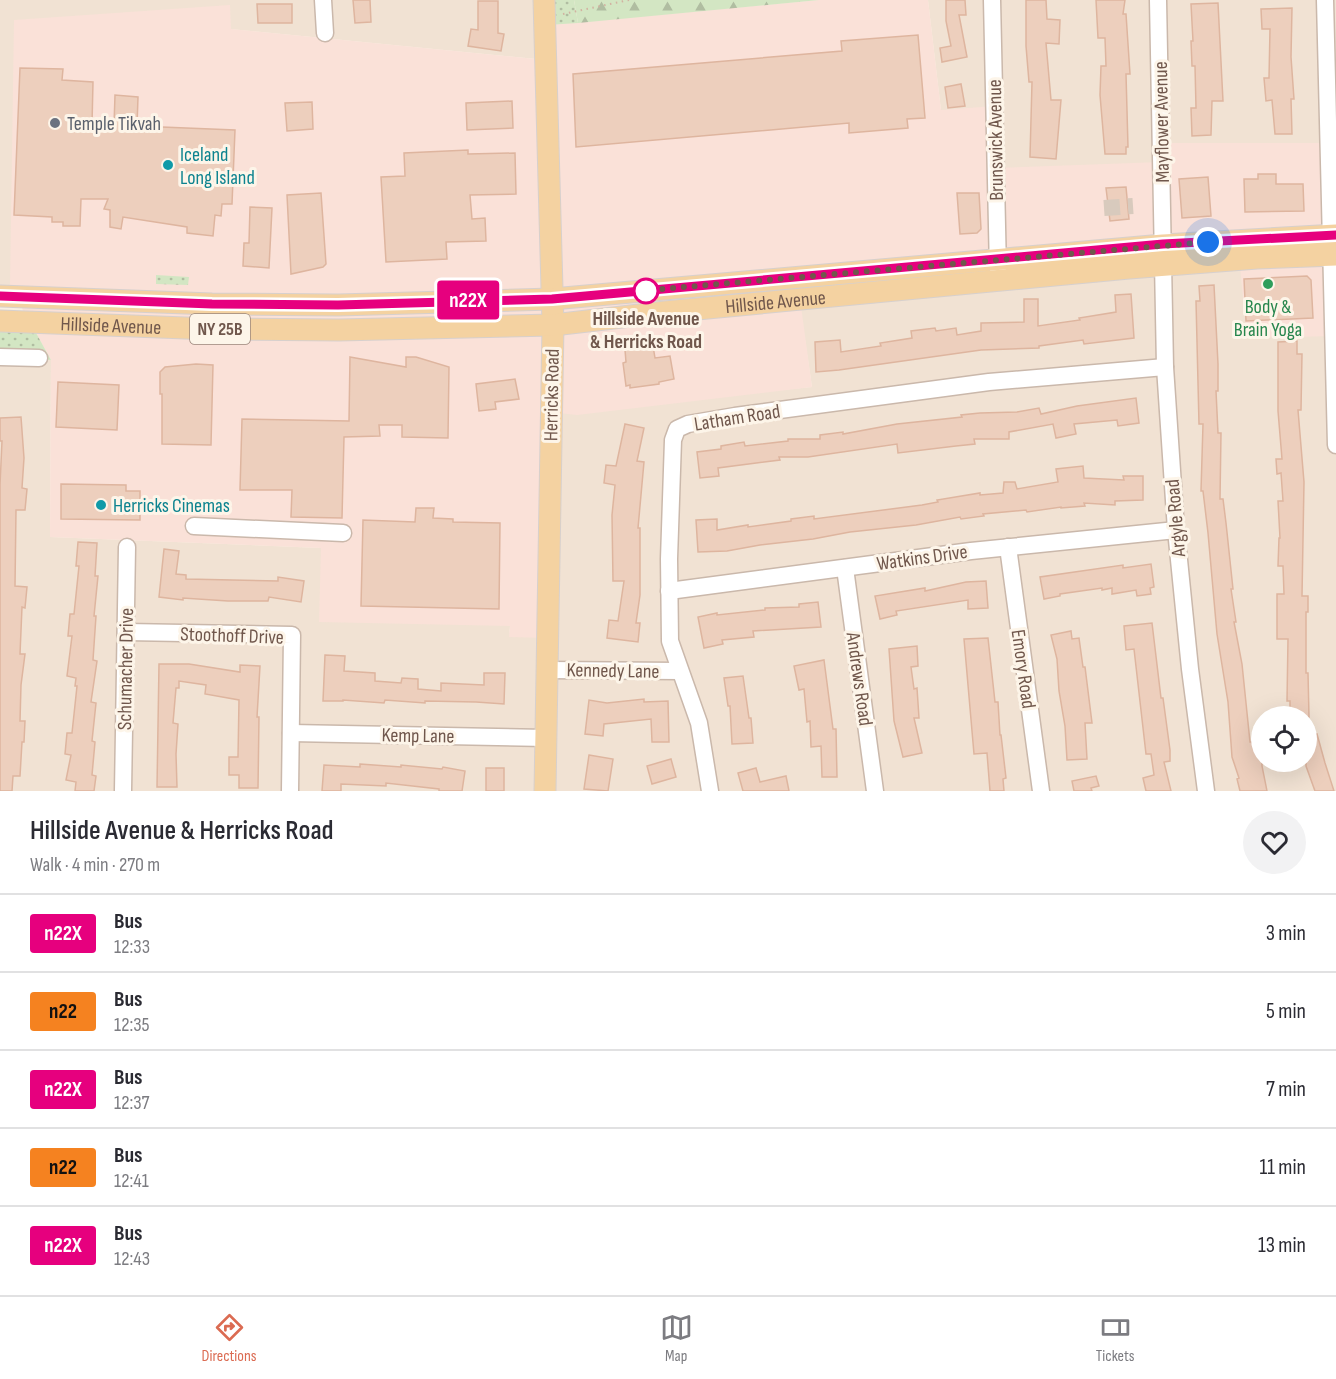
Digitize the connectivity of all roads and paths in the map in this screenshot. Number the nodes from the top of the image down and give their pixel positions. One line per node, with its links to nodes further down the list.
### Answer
1 (323, 0): 7 (street)
2 (629, 0): 6 (path)
3 (992, 0): 10 (street, Brunswick Avenue)
4 (1158, 0): 9 (street, Mayflower Avenue)
5 (1325, 0): 8 (street)
6 (545, 8): 12 (main road, Herricks Road)
7 (325, 33)
8 (1333, 245): 9 (main road, Hillside Avenue / NY 25B); 18 (street)
9 (1163, 255): 10 (main road, Hillside Avenue / NY 25B); 17 (street, Argyle Road)
10 (998, 270): 12 (main road, Hillside Avenue / NY 25B); 14 (main road, Hillside Avenue / NY 25B)
11 (0, 296): 12 (main road, Hillside Avenue / NY 25B)
12 (552, 299): 14 (main road, Herricks Road)
13 (0, 321): 14 (main road, Hillside Avenue / NY 25B)
14 (553, 325): 27 (main road, Herricks Road)
15 (0, 357): 16 (street)
16 (39, 358)
17 (1165, 367): 20 (street, Argyle Road); 25 (street, Latham Road)
18 (1336, 445)
19 (194, 526): 21 (street)
20 (1176, 530): 23 (street, Watkins Drive); 37 (street, Argyle Road)
21 (343, 533)
22 (127, 547): 26 (street, Schumacher Drive)
23 (1008, 547): 24 (street, Watkins Drive); 36 (street, Emory Road)
24 (845, 568): 25 (street, Watkins Drive); 35 (street, Andrews Road)
25 (669, 591): 28 (street, Latham Road)
26 (126, 632): 29 (street, Stoothoff Drive); 31 (street, Schumacher Drive)
27 (546, 670): 28 (street, Kennedy Lane); 30 (main road, Herricks Road)
28 (680, 671): 34 (street, Latham Road)
29 (291, 732): 30 (street, Kemp Lane); 32 (street, Stoothoff Drive)
30 (546, 738): 33 (main road, Herricks Road)
31 (123, 791)
32 (290, 791)
33 (545, 791)
34 (710, 791)
35 (875, 791)
36 (1041, 791)
37 (1206, 791)

